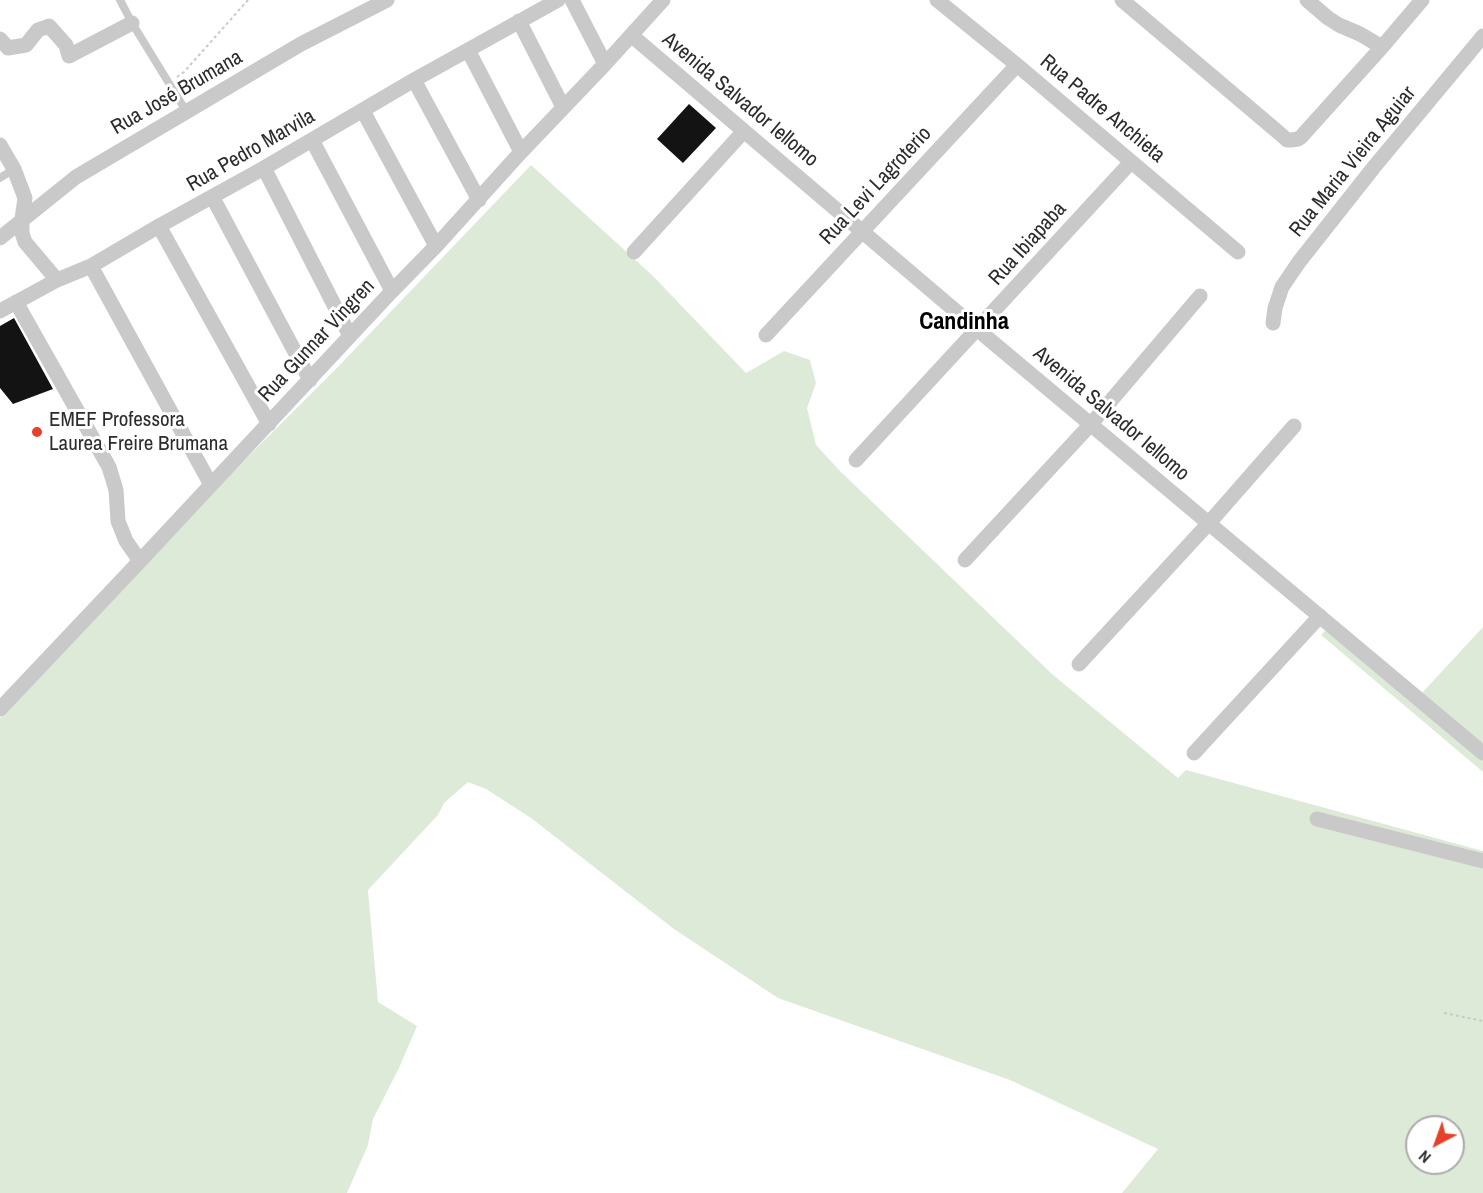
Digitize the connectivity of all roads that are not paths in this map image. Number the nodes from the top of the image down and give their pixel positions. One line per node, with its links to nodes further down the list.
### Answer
1 (120, 0): 11 (lane)
2 (387, 0): 21 (street, Rua José Brumana)
3 (558, 0): 10 (street, Rua Pedro Marvila)
4 (572, 0): 17 (street)
5 (663, 0): 12 (street, Rua Gunnar Vingren)
6 (937, 0): 18 (street, Rua Padre Anchieta)
7 (1122, 0): 15 (street)
8 (1307, 0): 15 (street)
9 (1422, 0): 15 (street)
10 (519, 21): 16 (street, Rua Pedro Marvila); 20 (street)
11 (132, 23): 14 (street); 21 (lane)
12 (631, 35): 17 (street, Rua Gunnar Vingren); 23 (street, Avenida Salvador Iellomo)
13 (1483, 36): 46 (street, Rua Maria Vieira Aguiar)
14 (0, 39)
15 (1382, 47)
16 (468, 50): 19 (street, Rua Pedro Marvila); 26 (street)
17 (604, 64): 20 (street, Rua Gunnar Vingren)
18 (1017, 65): 27 (street, Rua Padre Anchieta); 35 (street, Rua Levi Lagroterio)
19 (414, 80): 22 (street, Rua Pedro Marvila); 32 (street)
20 (563, 107): 26 (street, Rua Gunnar Vingren)
21 (186, 111): 33 (street, Rua José Brumana)
22 (363, 111): 24 (street, Rua Pedro Marvila); 37 (street)
23 (744, 131): 35 (street, Avenida Salvador Iellomo); 38 (street)
24 (312, 140): 28 (street, Rua Pedro Marvila); 42 (street)
25 (0, 145): 29 (street)
26 (521, 152): 32 (street, Rua Gunnar Vingren)
27 (1131, 162): 39 (street, Rua Padre Anchieta); 47 (street, Rua Ibiapaba)
28 (264, 168): 31 (street, Rua Pedro Marvila); 49 (street)
29 (14, 169): 30 (lane); 33 (street)
30 (0, 178)
31 (213, 198): 34 (street, Rua Pedro Marvila); 50 (street)
32 (479, 200): 37 (street, Rua Gunnar Vingren)
33 (22, 219): 36 (street, Rua José Brumana); 41 (street)
34 (159, 226): 40 (street, Rua Pedro Marvila); 51 (street)
35 (862, 232): 47 (street, Avenida Salvador Iellomo); 48 (street, Rua Levi Lagroterio)
36 (0, 238)
37 (436, 246): 42 (street, Rua Gunnar Vingren)
38 (634, 252)
39 (1238, 252)
40 (91, 266): 41 (street, Rua Pedro Marvila); 55 (street)
41 (57, 280): 44 (street, Rua Pedro Marvila)
42 (392, 291): 49 (street, Rua Gunnar Vingren)
43 (1200, 296): 52 (street)
44 (16, 302): 45 (street, Rua Pedro Marvila); 58 (street)
45 (0, 311)
46 (1273, 323)
47 (978, 330): 52 (street, Avenida Salvador Iellomo); 54 (street, Rua Ibiapaba)
48 (766, 335)
49 (350, 336): 50 (street, Rua Gunnar Vingren)
50 (310, 380): 51 (street, Rua Gunnar Vingren)
51 (268, 424): 55 (street, Rua Gunnar Vingren)
52 (1091, 424): 56 (street, Avenida Salvador Iellomo); 57 (street)
53 (1294, 426): 56 (street)
54 (856, 460)
55 (211, 485): 58 (street, Rua Gunnar Vingren)
56 (1209, 524): 59 (street, Avenida Salvador Iellomo); 60 (street)
57 (965, 560)
58 (140, 561): 61 (street, Rua Gunnar Vingren)
59 (1320, 616): 62 (street); 63 (street, Avenida Salvador Iellomo)
60 (1079, 664)
61 (0, 709)
62 (1194, 753)
63 (1483, 753)
64 (1317, 819): 65 (street)
65 (1483, 861)

